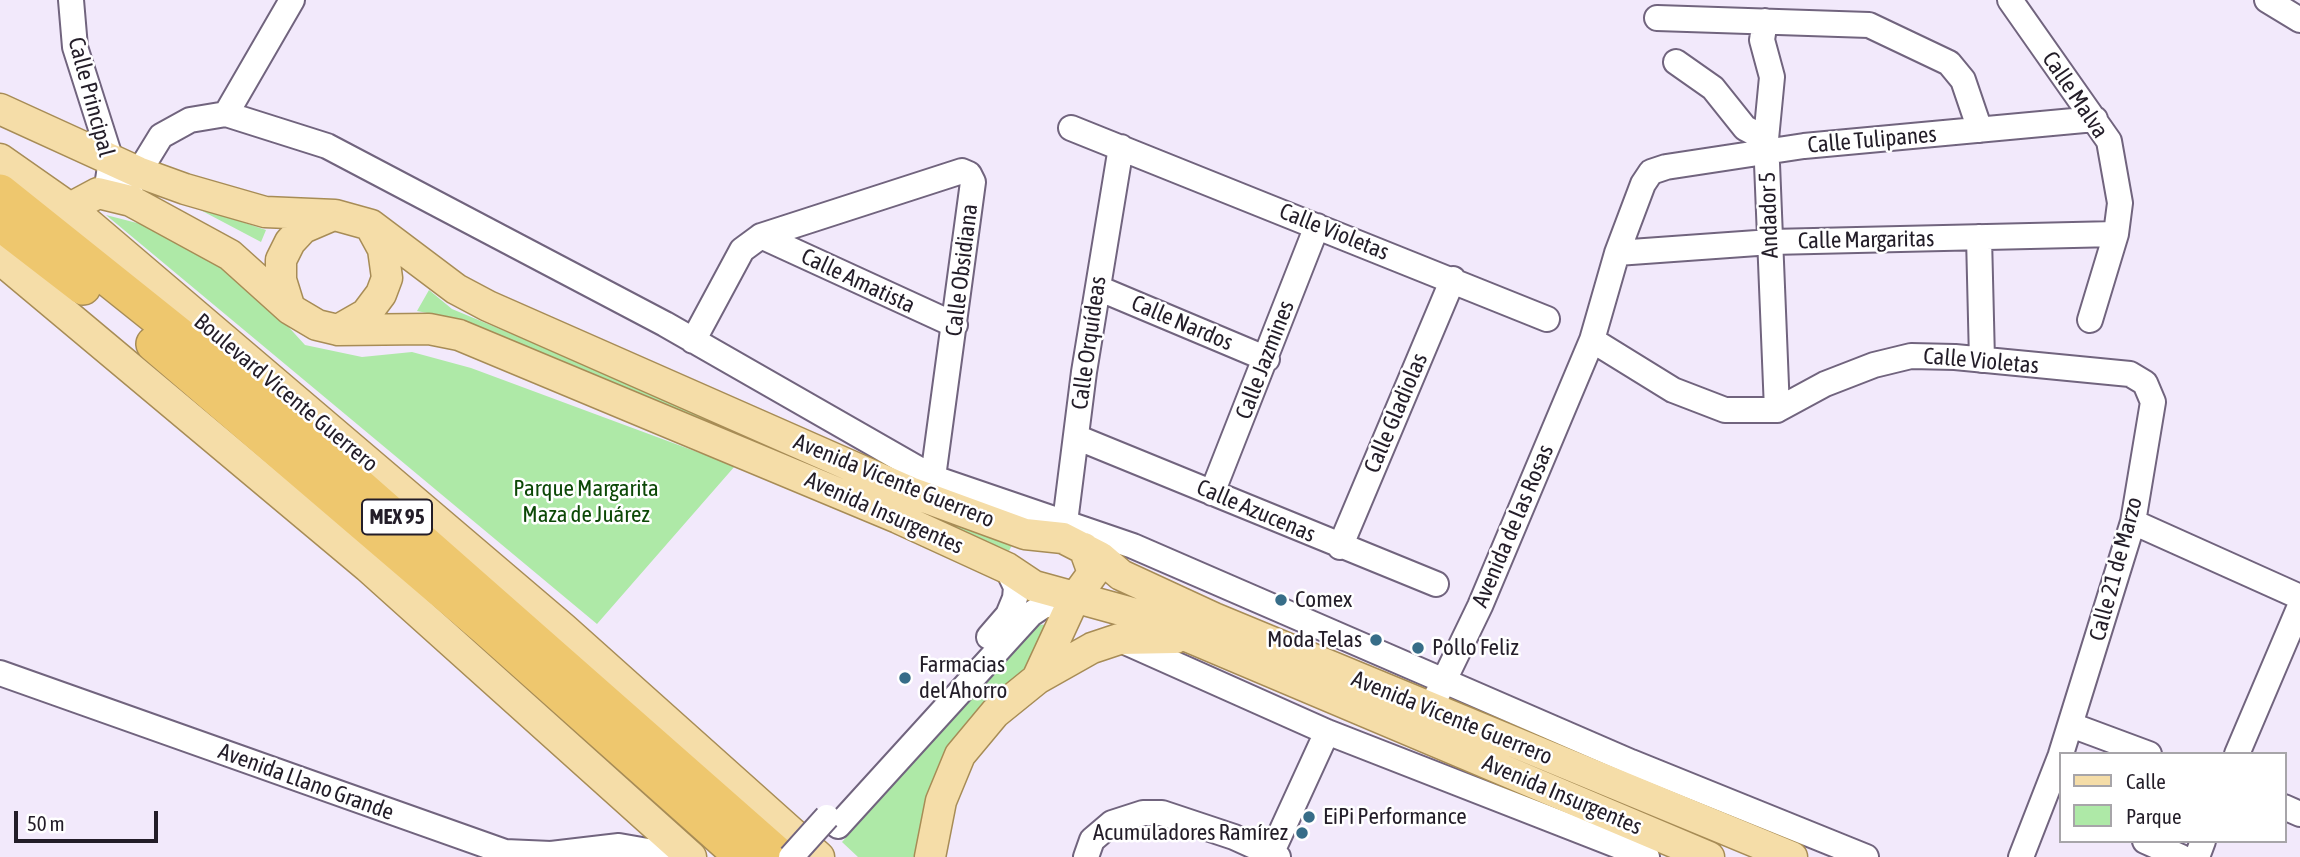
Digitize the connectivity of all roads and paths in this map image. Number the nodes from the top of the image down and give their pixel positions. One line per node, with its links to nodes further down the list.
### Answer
1 (71, 0): 17 (street, Calle Principal)
2 (292, 0): 10 (street)
3 (2010, 0): 11 (street, Calle Malva)
4 (2267, 0): 6 (street)
5 (1657, 18): 7 (street)
6 (2300, 20)
7 (1765, 21): 13 (street); 14 (street, Andador 5)
8 (1676, 62): 14 (street)
9 (0, 109): 17 (main road, Avenida Vicente Guerrero)
10 (226, 114): 17 (street); 40 (street)
11 (2095, 119): 13 (street, Calle Tulipanes); 26 (street, Calle Malva)
12 (1071, 128): 15 (street, Calle Violetas)
13 (1980, 130): 14 (street, Calle Tulipanes)
14 (1766, 145): 18 (street, Calle Tulipanes); 29 (street, Andador 5)
15 (1121, 147): 25 (street, Calle Violetas); 33 (street, Calle Orquídeas)
16 (0, 159): 21 (main road, Boulevard Vicente Guerrero)
17 (125, 166): 20 (street, Calle Principal); 22 (main road, Avenida Vicente Guerrero)
18 (1651, 172): 30 (street, Avenida de las Rosas)
19 (0, 192): 48 (highway, Boulevard Vicente Guerrero / MEX 95)
20 (115, 195): 21 (main road); 34 (main road, Avenida Insurgentes)
21 (70, 208): 44 (main road, Boulevard Vicente Guerrero)
22 (335, 215): 24 (main road, Avenida Vicente Guerrero); 34 (main road)
23 (0, 223): 80 (highway, Boulevard Vicente Guerrero / MEX 95)
24 (371, 225): 38 (main road); 47 (main road, Avenida Vicente Guerrero)
25 (1317, 226): 32 (street, Calle Violetas); 41 (street, Calle Jazmines)
26 (2116, 234): 28 (street, Calle Margaritas); 36 (street, Calle Malva)
27 (761, 236): 37 (street, Calle Amatista); 37 (street, Calle Obsidiana); 40 (street)
28 (1979, 237): 29 (street, Calle Margaritas); 42 (street)
29 (1771, 242): 30 (street, Calle Margaritas); 45 (street, Andador 5)
30 (1617, 253): 39 (street, Avenida de las Rosas)
31 (0, 259): 72 (main road)
32 (1453, 279): 35 (street, Calle Violetas); 52 (street, Calle Gladiolas)
33 (1098, 288): 41 (street, Calle Nardos); 46 (street, Calle Orquídeas)
34 (290, 309): 38 (main road, Avenida Insurgentes)
35 (1547, 319)
36 (2090, 320)
37 (955, 326): 47 (street, Calle Obsidiana)
38 (338, 330): 53 (main road, Avenida Insurgentes)
39 (1592, 340): 45 (street); 62 (street, Avenida de las Rosas)
40 (693, 341): 47 (street)
41 (1266, 359): 49 (street, Calle Jazmines)
42 (1982, 360): 43 (street, Calle Violetas); 45 (street, Calle Violetas)
43 (2145, 383): 50 (street, Calle 21 de Marzo)
44 (303, 408): 48 (highway); 84 (main road, Boulevard Vicente Guerrero)
45 (1777, 411)
46 (1076, 437): 49 (street, Calle Azucenas); 51 (street, Calle Orquídeas)
47 (932, 489): 51 (main road, Avenida Vicente Guerrero)
48 (370, 493): 81 (highway, Boulevard Vicente Guerrero / MEX 95)
49 (1212, 493): 52 (street, Calle Azucenas)
50 (2133, 522): 55 (street); 64 (street, Calle 21 de Marzo)
51 (1071, 537): 56 (main road); 62 (street); 63 (main road, Avenida Vicente Guerrero)
52 (1340, 547): 54 (street, Calle Azucenas)
53 (1007, 568): 56 (main road, Avenida Insurgentes); 73 (street)
54 (1436, 584)
55 (2300, 597)
56 (1074, 599): 58 (main road, Avenida Insurgentes); 61 (main road); 73 (street)
57 (2300, 606): 69 (street)
58 (1185, 638): 59 (main road); 66 (main road, Avenida Insurgentes)
59 (1119, 639): 61 (main road); 65 (street)
60 (0, 673): 75 (street, Avenida Llano Grande)
61 (1037, 679): 85 (main road)
62 (1444, 680): 63 (street, Avenida de las Rosas); 89 (street)
63 (1430, 709): 66 (main road, Avenida Vicente Guerrero)
64 (2071, 725): 67 (street, Calle 21 de Marzo); 68 (street)
65 (1327, 732): 76 (street); 77 (street)
66 (1470, 740): 71 (main road, Avenida Insurgentes); 88 (main road, Avenida Vicente Guerrero)
67 (2062, 752)
68 (2144, 752)
69 (2238, 752)
70 (2058, 764): 90 (street, Calle 21 de Marzo)
71 (1597, 809): 76 (main road); 87 (main road, Avenida Insurgentes)
72 (640, 810): 75 (street); 79 (main road)
73 (833, 821): 82 (street, bridge); 83 (street)
74 (2150, 843): 91 (street)
75 (619, 846): 78 (street, Avenida Llano Grande)
76 (1638, 853)
77 (1274, 856): 86 (street)
78 (682, 857)
79 (691, 857)
80 (743, 857)
81 (780, 857)
82 (791, 857)
83 (811, 857)
84 (819, 857)
85 (930, 857)
86 (1086, 857)
87 (1709, 857)
88 (1793, 857)
89 (1866, 857)
90 (2021, 857)
91 (2181, 857)

